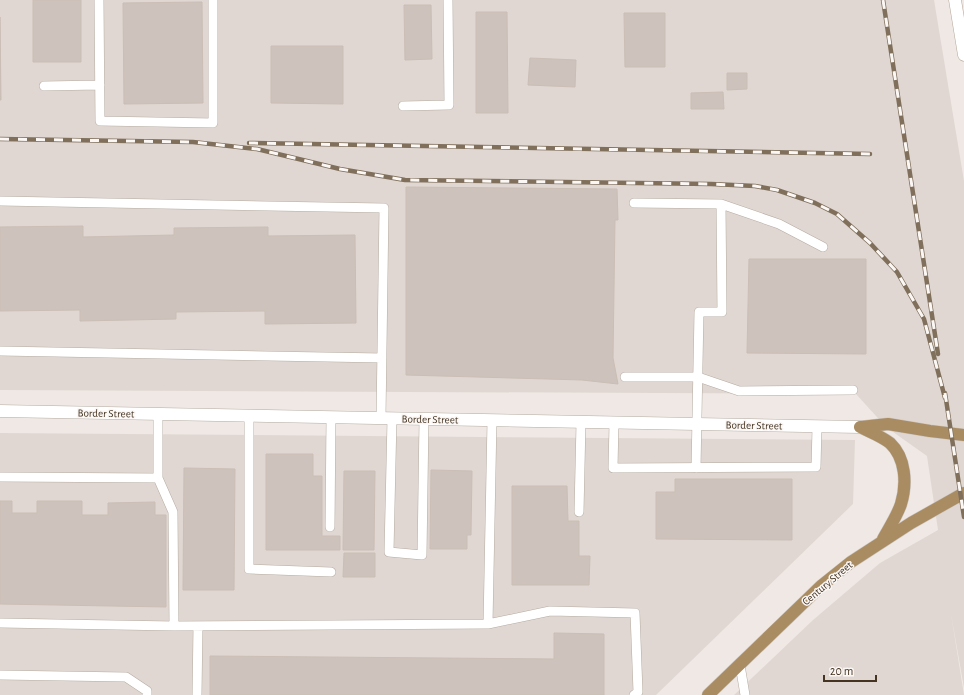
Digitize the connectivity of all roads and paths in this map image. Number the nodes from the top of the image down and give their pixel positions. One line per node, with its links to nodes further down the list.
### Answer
1 (100, 0): 6 (lane)
2 (213, 0): 6 (lane)
3 (448, 0): 8 (lane)
4 (955, 0): 5 (street)
5 (964, 55)
6 (100, 85): 7 (lane)
7 (44, 86)
8 (403, 106)
9 (0, 201): 14 (lane)
10 (634, 203): 11 (lane)
11 (721, 204): 12 (lane); 16 (lane)
12 (823, 247)
13 (0, 351): 14 (lane)
14 (382, 358): 22 (lane)
15 (625, 377): 16 (lane)
16 (698, 377): 17 (lane); 27 (lane)
17 (853, 390)
18 (0, 411): 19 (street, Border Street)
19 (158, 414): 20 (street, Border Street); 33 (lane)
20 (249, 416): 21 (street, Border Street); 38 (lane)
21 (331, 417): 22 (street, Border Street); 36 (lane)
22 (387, 418): 23 (street, Border Street); 23 (lane)
23 (424, 419): 24 (street, Border Street)
24 (492, 420): 25 (street, Border Street); 40 (lane)
25 (581, 422): 26 (street, Border Street); 35 (lane)
26 (614, 423): 27 (street, Border Street); 31 (lane)
27 (697, 424): 28 (street, Border Street); 31 (lane)
28 (817, 426): 29 (street, Border Street); 31 (lane)
29 (860, 427): 30 (main road); 37 (main road)
30 (964, 435)
31 (696, 468)
32 (0, 476): 33 (lane)
33 (158, 478): 41 (lane)
34 (964, 493): 37 (main road, Century Street)
35 (579, 512)
36 (330, 527)
37 (882, 541): 43 (main road, Century Street)
38 (332, 572)
39 (0, 623): 41 (lane)
40 (488, 624): 42 (lane); 47 (lane)
41 (174, 626): 42 (lane)
42 (198, 626): 46 (lane)
43 (740, 665): 48 (main road, Century Street); 49 (lane)
44 (0, 674): 45 (lane)
45 (147, 695)
46 (197, 695)
47 (634, 695)
48 (708, 695)
49 (745, 695)

